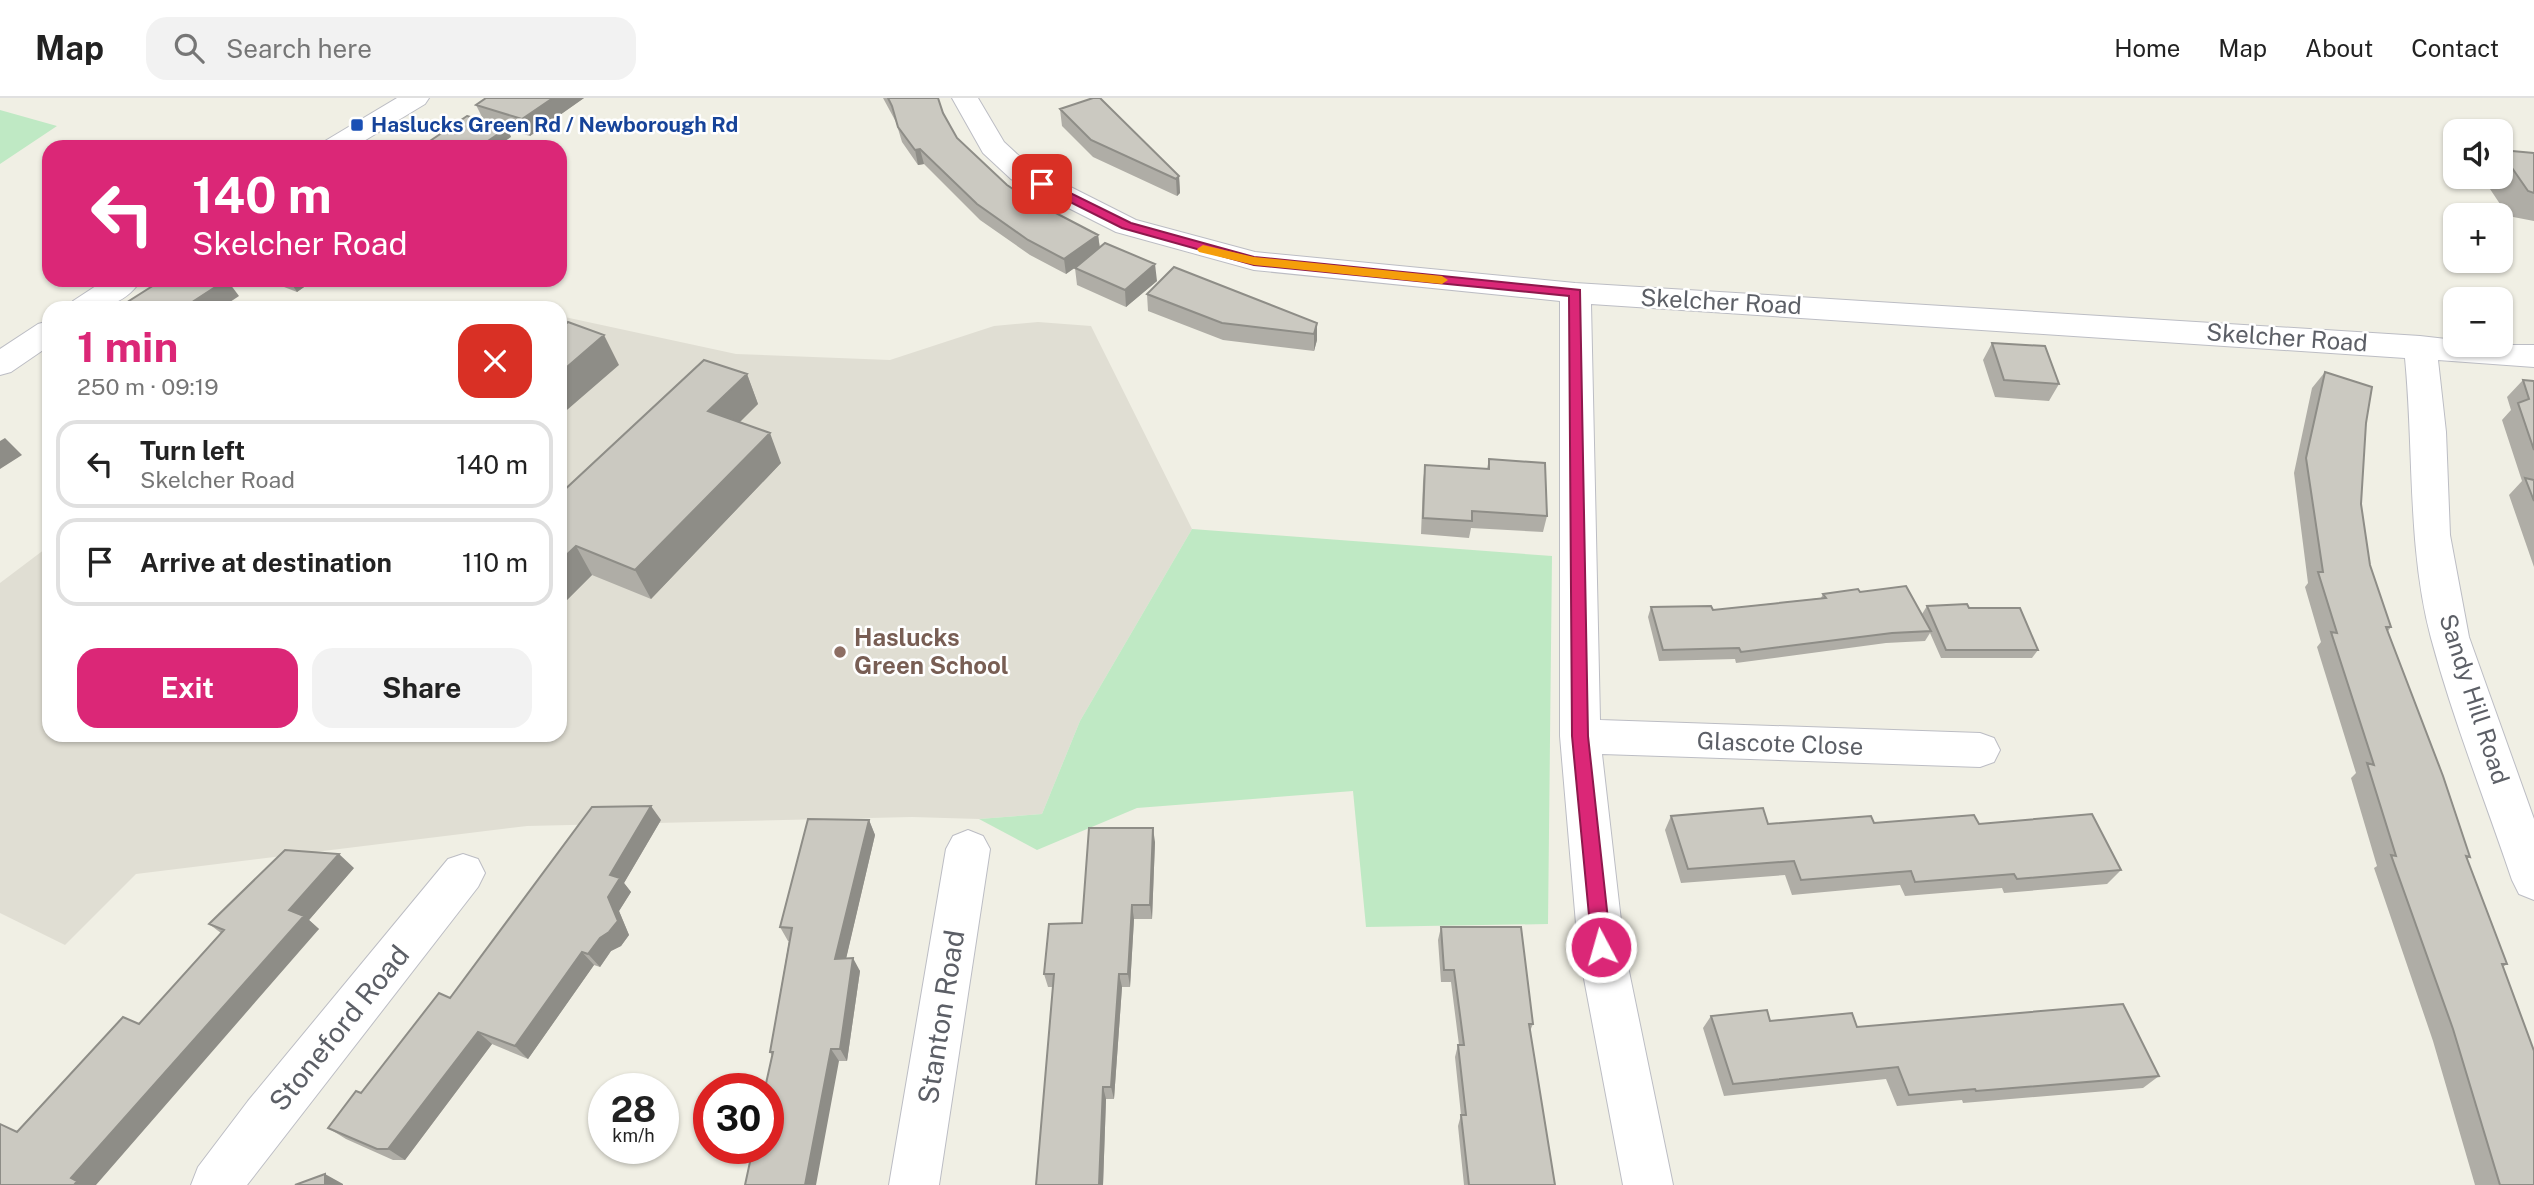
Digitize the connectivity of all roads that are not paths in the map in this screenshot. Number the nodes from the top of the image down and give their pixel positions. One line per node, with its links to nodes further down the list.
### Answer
1 (416, 98): 3 (street)
2 (965, 98): 5 (street, Skelcher Road)
3 (347, 140)
4 (116, 287): 6 (street)
5 (1575, 293): 8 (street, Skelcher Road); 11 (street)
6 (94, 301)
7 (42, 336): 10 (street)
8 (2420, 347): 9 (street, Skelcher Road); 15 (street, Sandy Hill Road)
9 (2534, 356)
10 (0, 364)
11 (1580, 736): 12 (street, Glascote Close); 18 (street)
12 (1980, 750)
13 (968, 849): 17 (street, Stanton Road)
14 (463, 873): 16 (street, Stoneford Road)
15 (2534, 880)
16 (216, 1185)
17 (914, 1185)
18 (1648, 1185)

